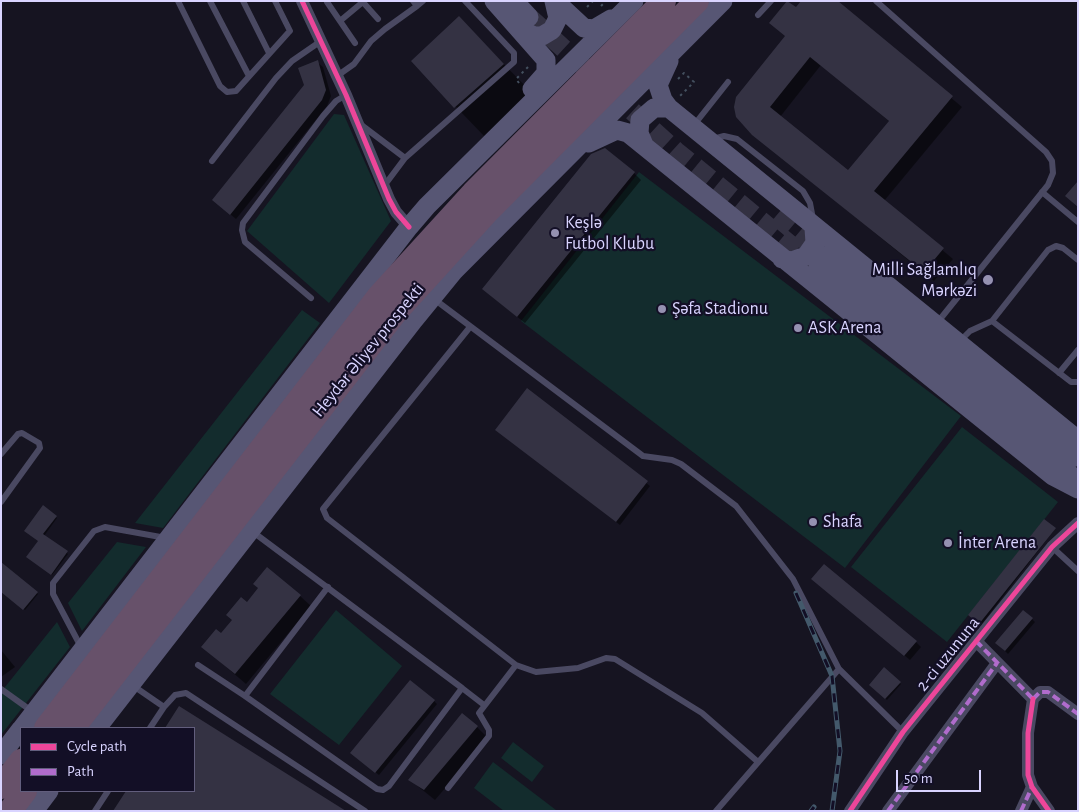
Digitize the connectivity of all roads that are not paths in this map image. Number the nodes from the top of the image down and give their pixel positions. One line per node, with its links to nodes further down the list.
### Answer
1 (178, 1): 27 (lane)
2 (210, 1): 27 (lane)
3 (243, 1): 26 (lane)
4 (275, 1): 26 (lane)
5 (302, 1): 23 (street)
6 (423, 1): 17 (lane)
7 (464, 1): 36 (lane)
8 (494, 1): 19 (main road)
9 (514, 1): 19 (main road)
10 (664, 1): 80 (highway, Heydər Əliyev prospekti)
11 (697, 1): 82 (highway, Heydər Əliyev prospekti)
12 (723, 1): 25 (main road)
13 (771, 1): 20 (lane)
14 (876, 1): 39 (lane)
15 (327, 2): 22 (lane)
16 (363, 2): 21 (lane); 22 (lane)
17 (415, 4): 28 (lane)
18 (629, 6): 19 (main road); 40 (main road)
19 (537, 10): 40 (main road)
20 (758, 15)
21 (378, 19)
22 (340, 21): 24 (lane)
23 (321, 41): 28 (street); 37 (lane)
24 (355, 43)
25 (674, 50): 31 (main road); 35 (main road)
26 (269, 53): 27 (lane)
27 (249, 76)
28 (337, 76): 30 (street)
29 (728, 82): 33 (lane)
30 (346, 95): 32 (street); 46 (lane)
31 (668, 108): 33 (main road); 34 (main road)
32 (356, 121): 36 (lane); 38 (street)
33 (691, 128): 43 (main road)
34 (644, 145): 35 (main road); 44 (main road)
35 (571, 154): 47 (main road)
36 (405, 158): 38 (lane)
37 (212, 160)
38 (384, 186): 42 (street)
39 (1042, 192): 41 (lane); 49 (lane)
40 (427, 206): 42 (main road)
41 (1078, 222)
42 (409, 227): 62 (main road)
43 (814, 228): 44 (main road); 49 (main road)
44 (782, 259): 58 (main road)
45 (1078, 260): 48 (lane)
46 (311, 298)
47 (432, 298): 50 (lane); 61 (main road)
48 (992, 320): 51 (lane); 53 (lane)
49 (935, 326): 51 (main road)
50 (470, 327): 70 (lane); 71 (lane)
51 (957, 344): 55 (main road)
52 (1078, 350): 53 (lane)
53 (1059, 373): 54 (lane)
54 (1078, 382)
55 (1078, 440)
56 (1, 454): 59 (lane)
57 (1078, 457): 58 (main road)
58 (1078, 487)
59 (1, 502)
60 (1078, 523): 63 (street, 2-ci uzununa)
61 (250, 530): 65 (lane); 72 (main road)
62 (167, 538): 67 (main road); 67 (lane)
63 (1052, 547): 64 (lane); 66 (street, 2-ci uzununa)
64 (1078, 571)
65 (328, 587): 73 (lane); 75 (lane)
66 (976, 641): 68 (street); 86 (street, 2-ci uzununa)
67 (83, 650): 80 (main road)
68 (997, 663): 76 (street); 102 (street)
69 (198, 665): 75 (lane)
70 (516, 665): 77 (lane); 89 (lane)
71 (839, 669): 86 (lane); 89 (lane)
72 (131, 684): 78 (lane); 83 (main road)
73 (462, 688): 75 (lane); 77 (lane)
74 (1, 689): 80 (lane)
75 (245, 696)
76 (1033, 699): 79 (street); 91 (street)
77 (484, 705): 92 (lane)
78 (164, 707): 84 (lane); 99 (lane)
79 (1078, 714)
80 (40, 720): 81 (main road)
81 (26, 727)
82 (74, 727)
83 (98, 727)
84 (151, 727)
85 (20, 731): 87 (main road)
86 (903, 732): 101 (street, 2-ci uzununa)
87 (1, 755)
88 (20, 762): 90 (highway)
89 (758, 762): 100 (lane)
90 (1, 787)
91 (1032, 787): 103 (street); 104 (street)
92 (448, 788)
93 (24, 792): 96 (highway)
94 (48, 792): 97 (main road)
95 (107, 792): 98 (lane)
96 (10, 811)
97 (34, 811)
98 (95, 811)
99 (365, 811)
100 (716, 811)
101 (850, 811)
102 (888, 811)
103 (1021, 811)
104 (1049, 811)

